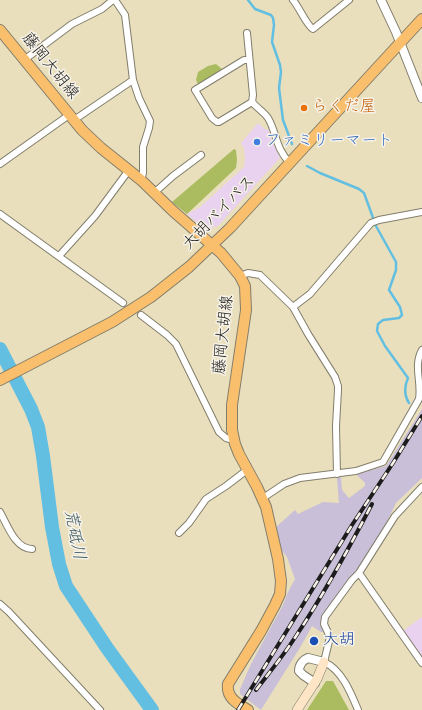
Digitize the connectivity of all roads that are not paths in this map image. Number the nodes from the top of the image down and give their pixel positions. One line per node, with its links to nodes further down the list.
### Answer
1 (114, 0): 9 (street); 11 (street)
2 (293, 0): 3 (street)
3 (348, 0)
4 (381, 0): 8 (street)
5 (422, 19): 8 (main road, 大胡バイパス)
6 (0, 30): 9 (main road, 藤岡大胡線)
7 (247, 33): 10 (street)
8 (401, 42): 12 (street); 17 (main road, 大胡バイパス)
9 (24, 60): 15 (main road, 藤岡大胡線)
10 (249, 60): 14 (street); 14 (street)
11 (133, 80): 15 (street); 20 (street)
12 (419, 84): 13 (street)
13 (422, 98)
14 (252, 102): 17 (street)
15 (71, 118): 18 (street); 19 (main road, 藤岡大胡線)
16 (201, 155): 21 (street)
17 (290, 163): 24 (main road, 大胡バイパス)
18 (0, 164)
19 (129, 170): 20 (main road, 藤岡大胡線); 25 (street)
20 (141, 180): 21 (main road, 藤岡大胡線)
21 (154, 193): 24 (main road, 藤岡大胡線)
22 (422, 212): 28 (street)
23 (0, 214): 25 (street)
24 (213, 246): 26 (main road, 藤岡大胡線); 31 (main road, 大胡バイパス)
25 (59, 256): 27 (street)
26 (240, 276): 28 (street); 32 (main road, 藤岡大胡線)
27 (123, 303)
28 (293, 307): 34 (street)
29 (141, 315): 32 (street)
30 (422, 350): 34 (street)
31 (0, 380)
32 (234, 440): 33 (main road, 藤岡大胡線)
33 (247, 470): 36 (main road, 藤岡大胡線); 38 (street)
34 (337, 474): 36 (street)
35 (422, 487): 40 (street)
36 (262, 498): 46 (main road, 藤岡大胡線)
37 (0, 512): 39 (street)
38 (178, 533)
39 (32, 549)
40 (359, 573): 42 (street); 43 (street)
41 (0, 604): 45 (street)
42 (324, 662): 44 (main road); 44 (street); 48 (street)
43 (422, 663)
44 (315, 683): 47 (main road)
45 (100, 710)
46 (248, 710)
47 (297, 710)
48 (358, 710)

